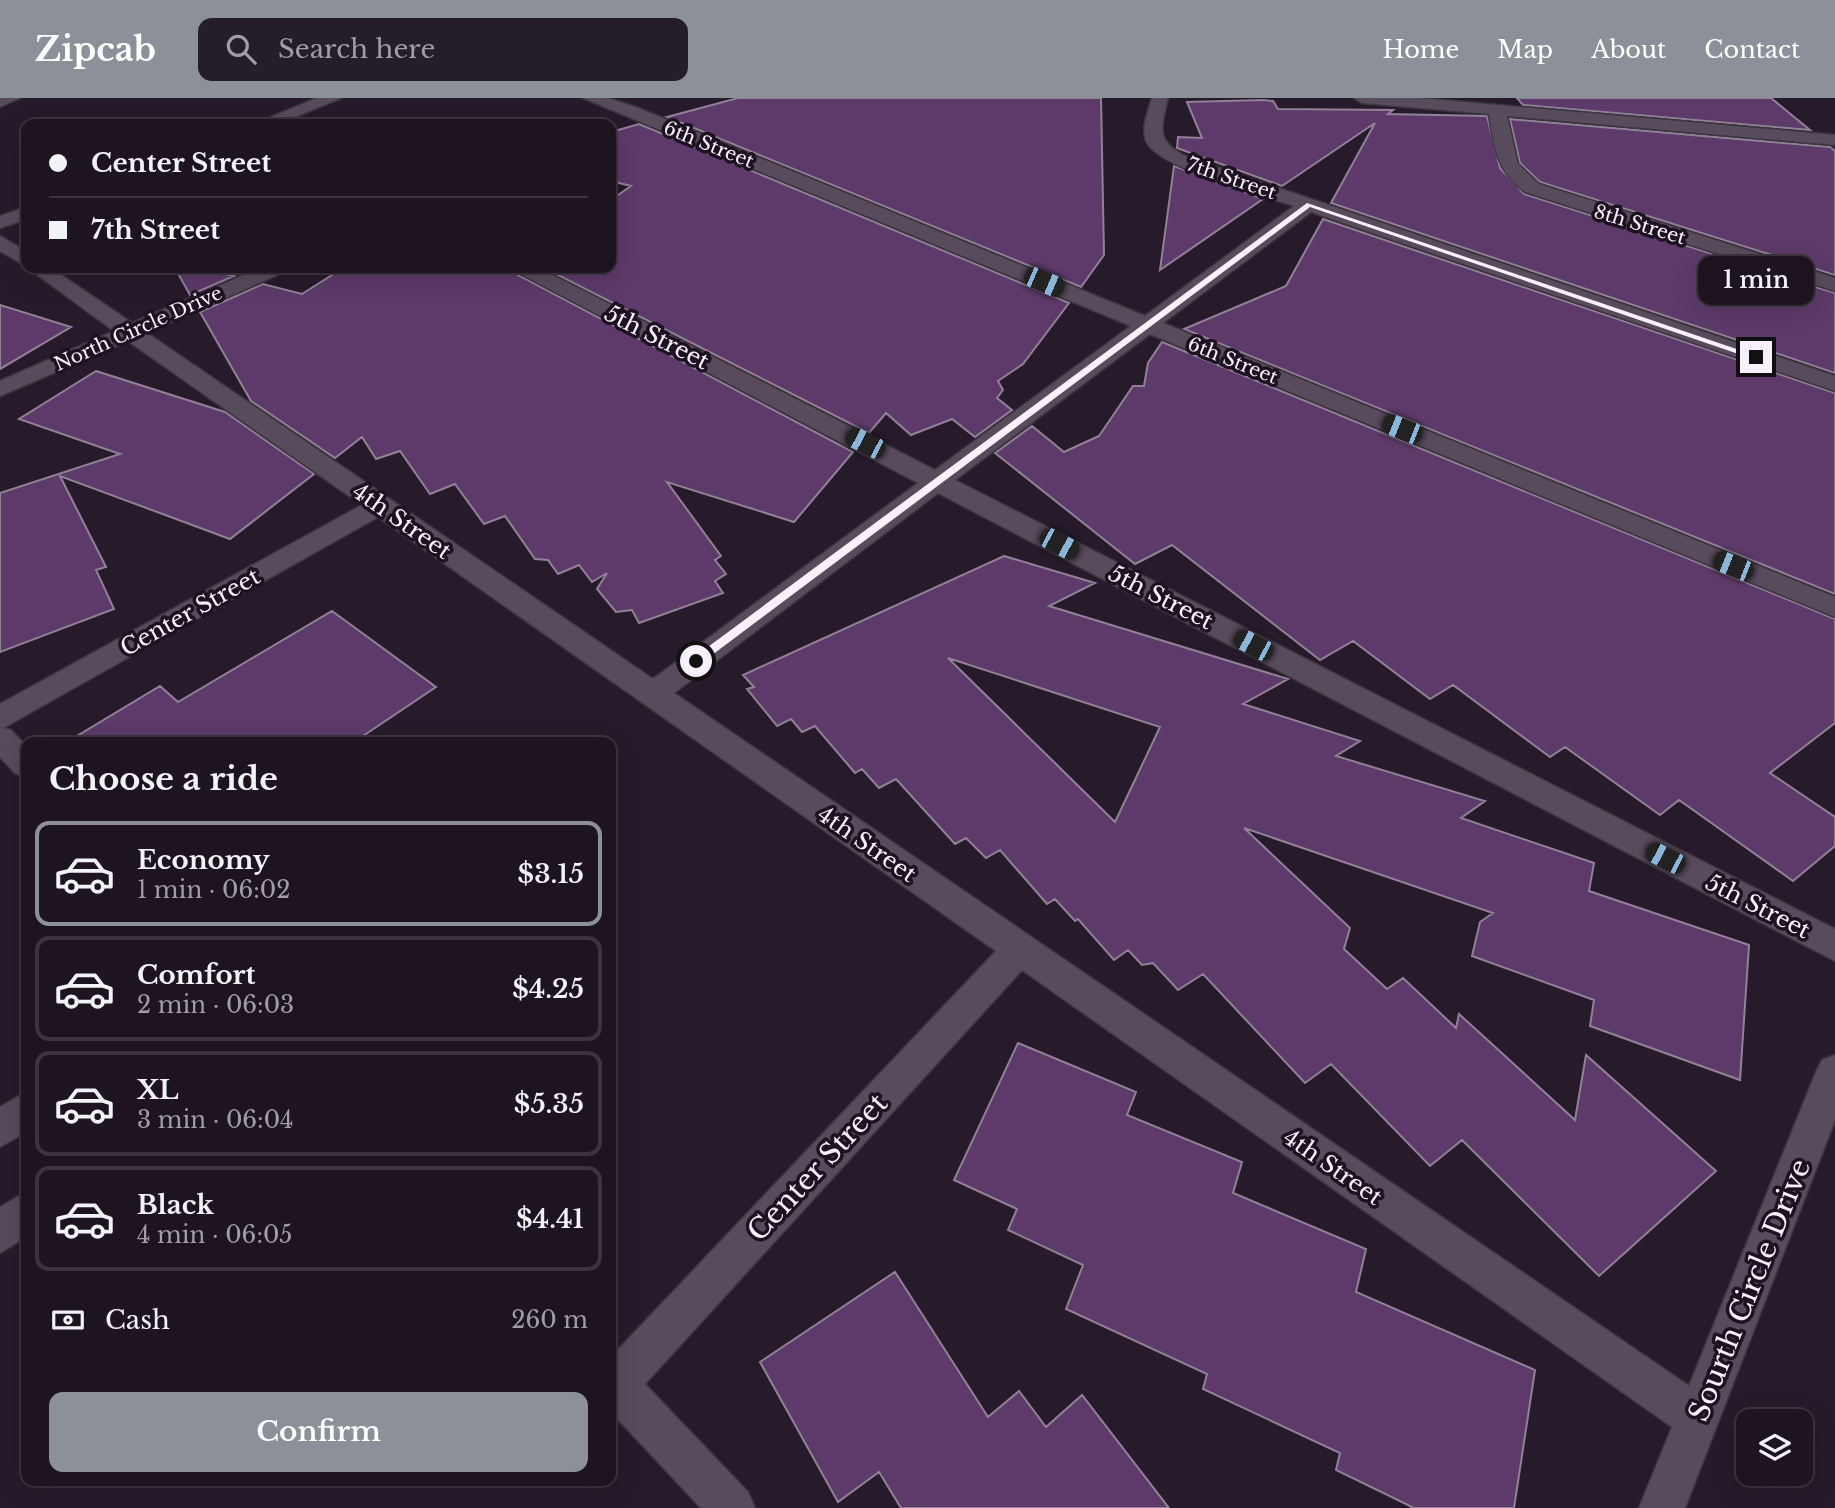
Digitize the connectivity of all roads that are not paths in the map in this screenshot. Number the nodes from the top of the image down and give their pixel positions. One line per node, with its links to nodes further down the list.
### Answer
1 (12, 98): 6 (lane)
2 (333, 98): 10 (lane)
3 (591, 98): 9 (lane, 6th Street)
4 (1160, 98): 13 (lane, 7th Street)
5 (1362, 98): 8 (lane)
6 (0, 102)
7 (653, 103): 9 (lane)
8 (1497, 110): 12 (lane); 21 (lane, 8th Street)
9 (632, 112): 11 (lane); 22 (lane, 6th Street)
10 (276, 119)
11 (615, 119)
12 (1835, 140)
13 (1309, 204): 22 (lane); 24 (lane, 7th Street)
14 (21, 215): 15 (lane)
15 (0, 222)
16 (0, 242): 17 (lane)
17 (21, 257)
18 (45, 273): 23 (lane, 4th Street)
19 (265, 273): 23 (lane, North Circle Drive)
20 (534, 273): 26 (lane, 5th Street)
21 (1835, 285)
22 (1147, 325): 26 (lane); 28 (lane, 6th Street)
23 (131, 331): 25 (lane, North Circle Drive); 27 (lane, 4th Street)
24 (1835, 384)
25 (0, 389)
26 (938, 481): 29 (lane); 33 (lane, 5th Street)
27 (379, 506): 29 (lane, 4th Street); 30 (lane, Center Street)
28 (1835, 608)
29 (652, 694): 34 (lane, 4th Street)
30 (0, 718)
31 (0, 738): 32 (lane)
32 (21, 760)
33 (1835, 946)
34 (1019, 950): 40 (lane, Center Street); 42 (lane, 4th Street)
35 (1835, 1072): 42 (lane, Sourth Circle Drive)
36 (21, 1114): 37 (lane)
37 (0, 1129)
38 (21, 1216): 39 (lane)
39 (0, 1233)
40 (616, 1379)
41 (616, 1385): 43 (lane)
42 (1698, 1419): 44 (lane, Sourth Circle Drive)
43 (732, 1508)
44 (1662, 1508)

